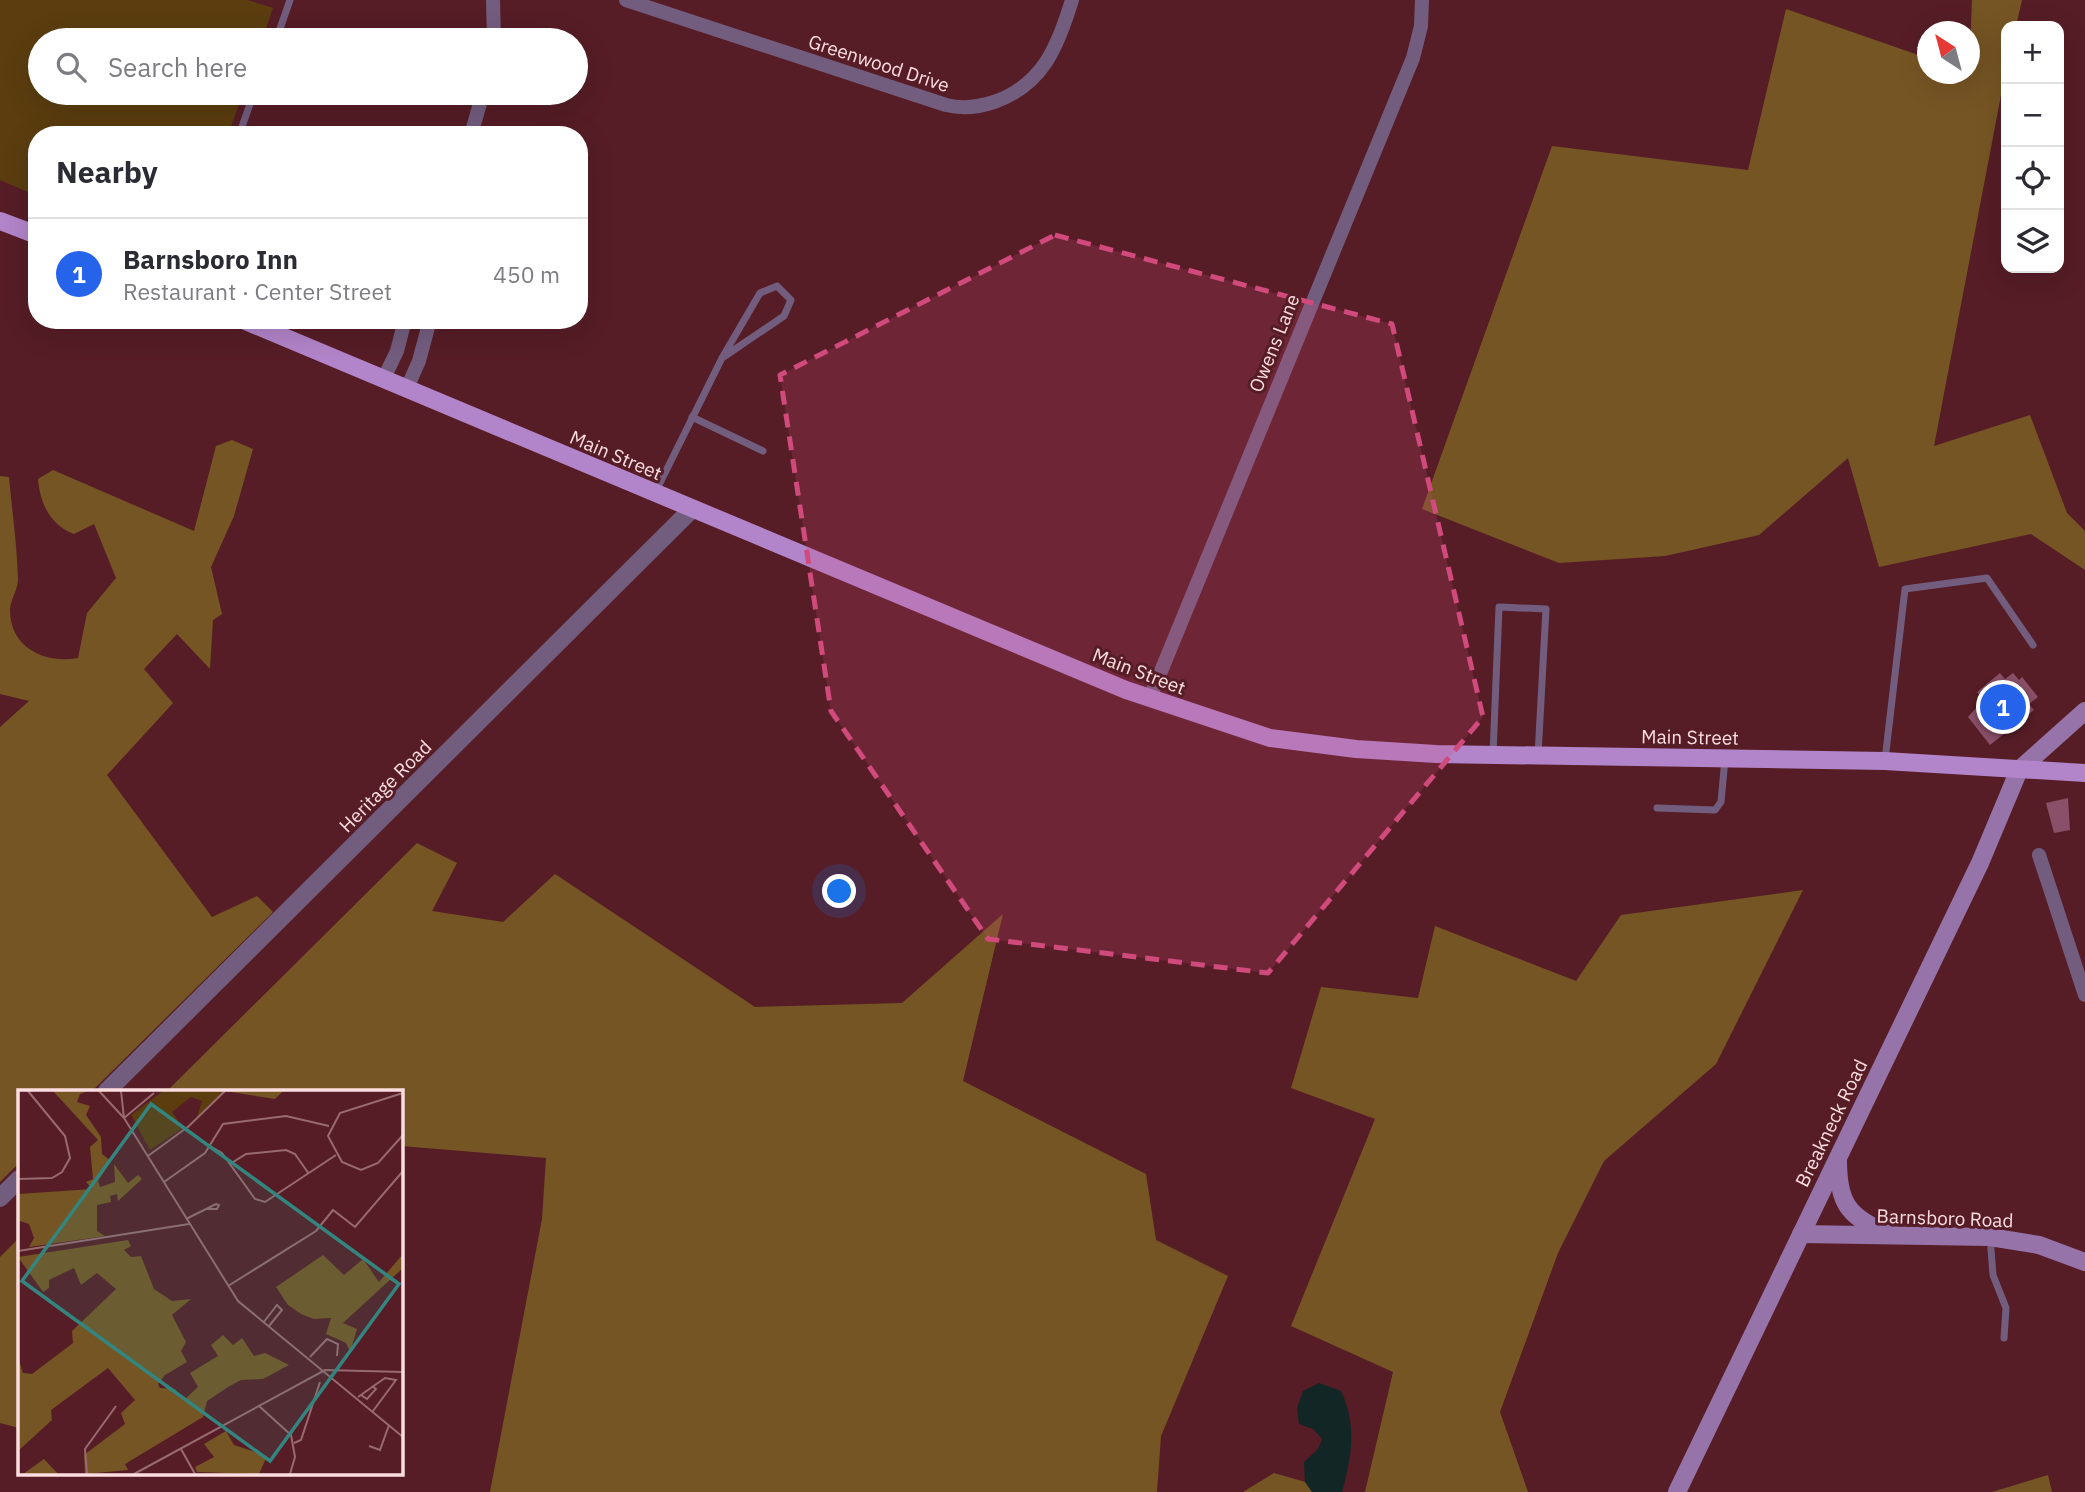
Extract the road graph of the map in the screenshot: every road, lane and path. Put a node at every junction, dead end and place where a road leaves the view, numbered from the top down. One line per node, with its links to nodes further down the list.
1 (290, 0): 8 (lane)
2 (493, 0): 9 (street)
3 (626, 0): 7 (street, Greenwood Drive)
4 (681, 0): 7 (street)
5 (1072, 0): 7 (street, Greenwood Drive)
6 (1422, 0): 27 (street, Owens Lane)
7 (676, 15)
8 (280, 28)
9 (494, 28)
10 (250, 105): 12 (lane)
11 (480, 105): 13 (street)
12 (242, 126)
13 (474, 126)
14 (0, 221): 15 (main road)
15 (28, 232)
16 (265, 329): 20 (main road, Main Street)
17 (403, 329): 20 (street)
18 (428, 329): 21 (street)
19 (722, 358): 19 (lane); 22 (lane)
20 (384, 378): 21 (main road, Main Street)
21 (407, 388): 24 (main road, Main Street)
22 (692, 417): 23 (lane); 24 (lane)
23 (763, 451)
24 (654, 494): 25 (main road, Main Street)
25 (691, 510): 27 (main road, Main Street); 38 (street, Heritage Road)
26 (2033, 645): 32 (lane)
27 (1150, 698): 29 (main road, Main Street)
28 (2085, 711): 33 (main road)
29 (1493, 755): 30 (main road, Main Street); 30 (lane)
30 (1538, 756): 31 (main road, Main Street)
31 (1726, 758): 32 (main road, Main Street); 35 (lane)
32 (1885, 761): 33 (main road, Main Street)
33 (2019, 770): 34 (main road, Main Street); 39 (main road, Breakneck Road)
34 (2085, 774)
35 (1657, 808)
36 (2039, 855): 37 (street)
37 (2085, 996)
38 (108, 1090)
39 (1838, 1157): 42 (main road, Breakneck Road); 43 (main road)
40 (18, 1180): 41 (street)
41 (0, 1198)
42 (1801, 1234): 43 (main road, Barnsboro Road); 47 (main road, Breakneck Road)
43 (1893, 1236): 44 (main road, Barnsboro Road)
44 (1990, 1237): 45 (main road, Barnsboro Road); 46 (lane)
45 (2085, 1262)
46 (2004, 1338)
47 (1677, 1492)

